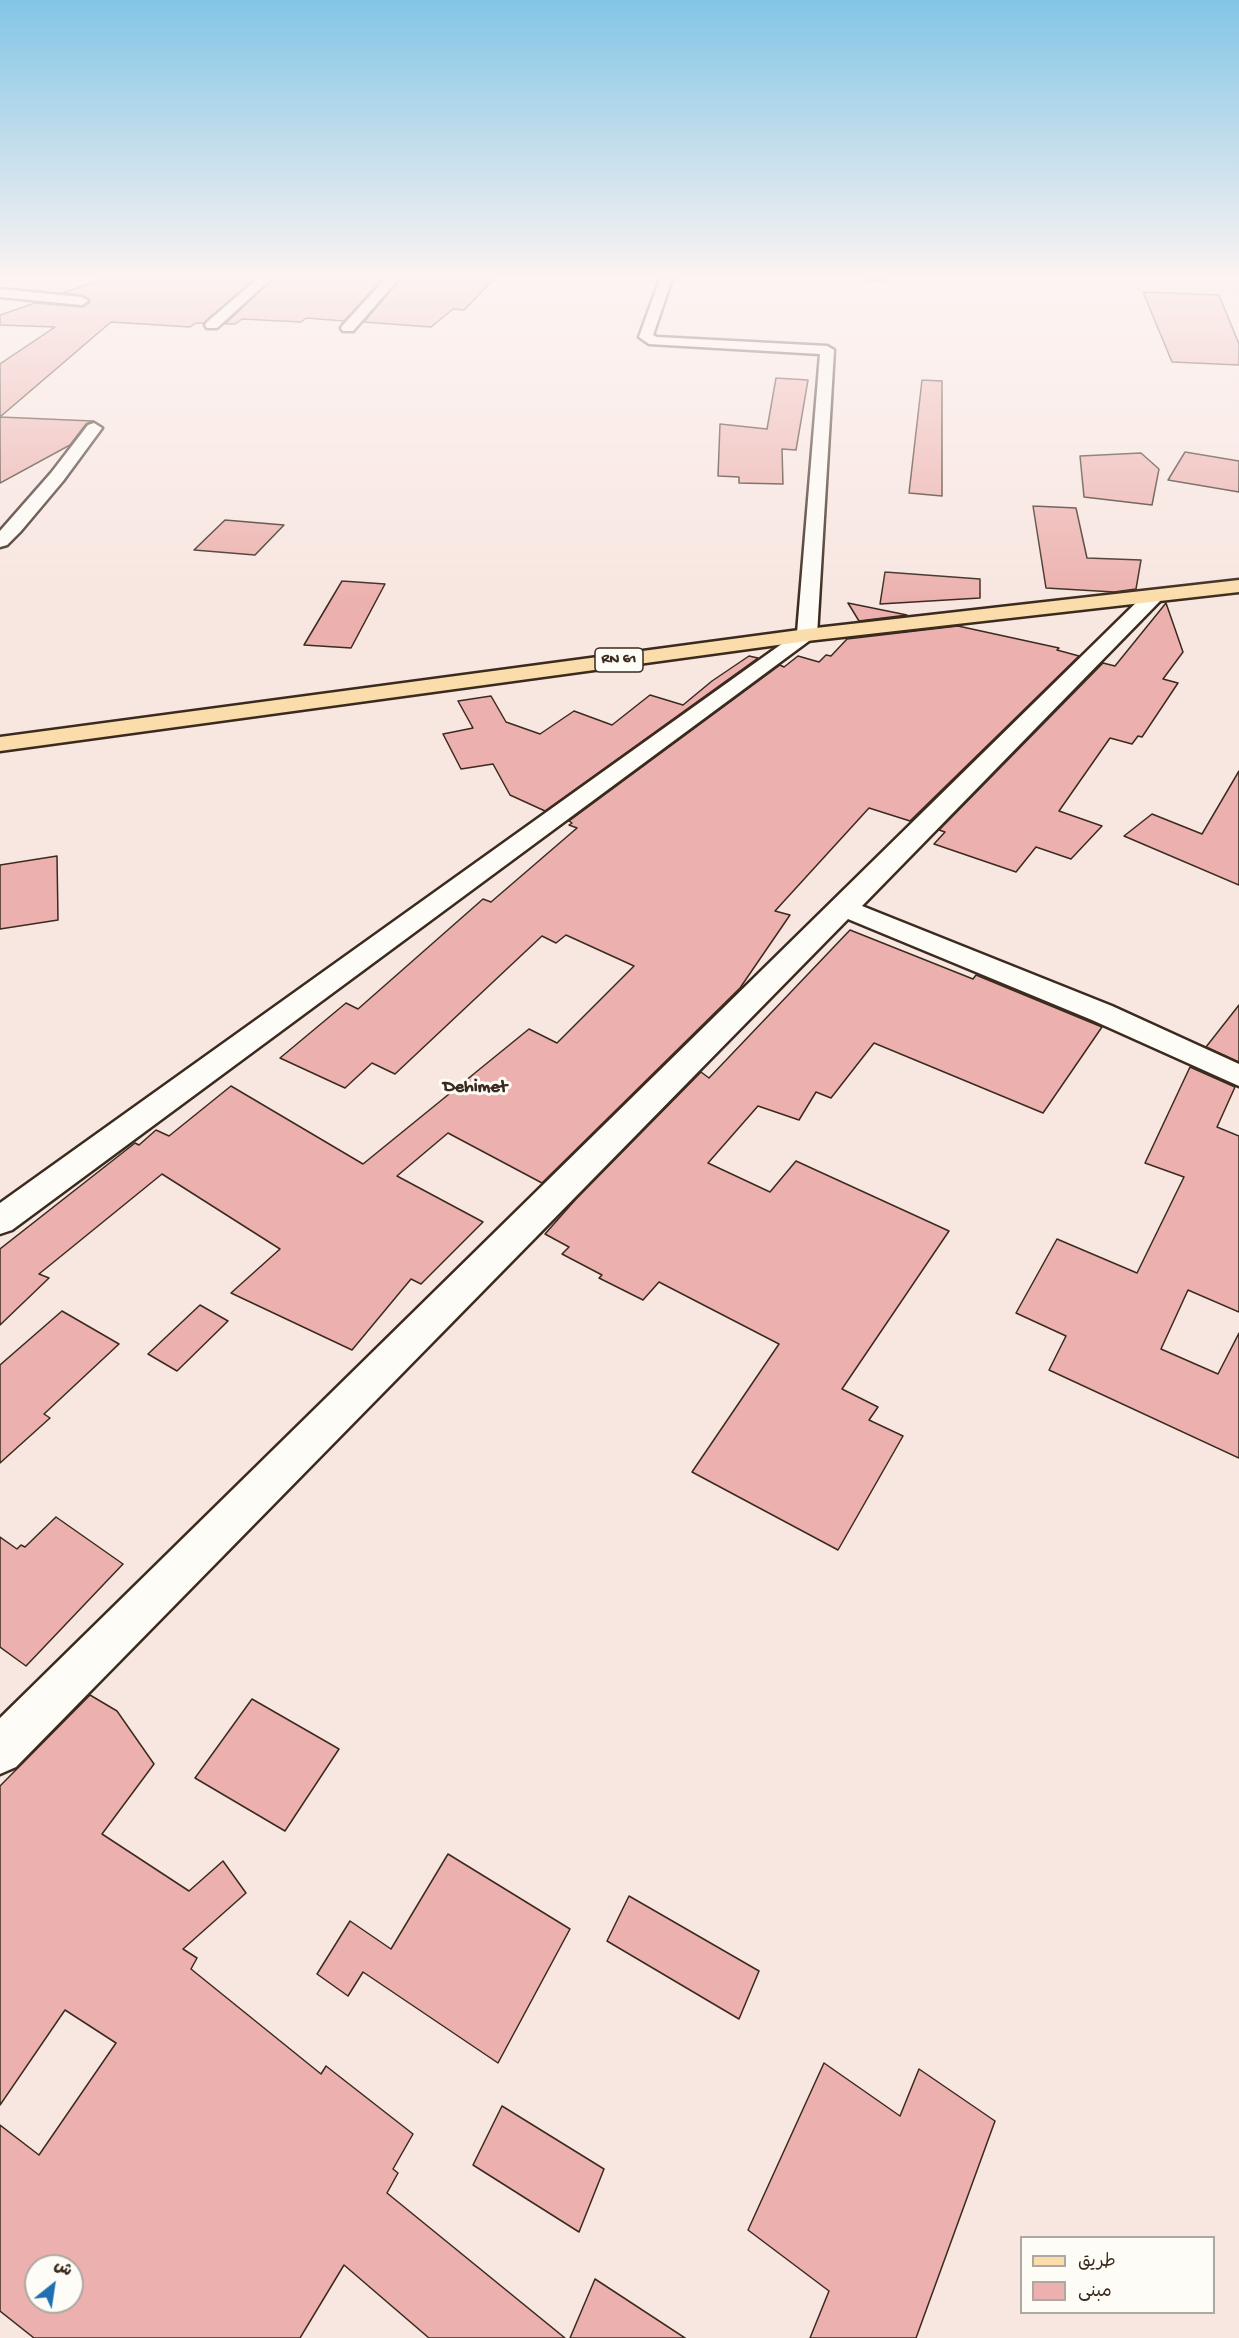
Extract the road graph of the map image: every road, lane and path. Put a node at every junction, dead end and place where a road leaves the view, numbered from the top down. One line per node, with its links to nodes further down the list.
1 (825, 385): 6 (street)
2 (94, 428): 3 (street)
3 (0, 541)
4 (1239, 586): 5 (main road, RN 61)
5 (1153, 597): 6 (main road, RN 61); 8 (street)
6 (807, 635): 7 (main road, RN 61); 10 (street)
7 (0, 744)
8 (844, 908): 9 (street); 11 (street)
9 (1239, 1076)
10 (0, 1221)
11 (0, 1751)

